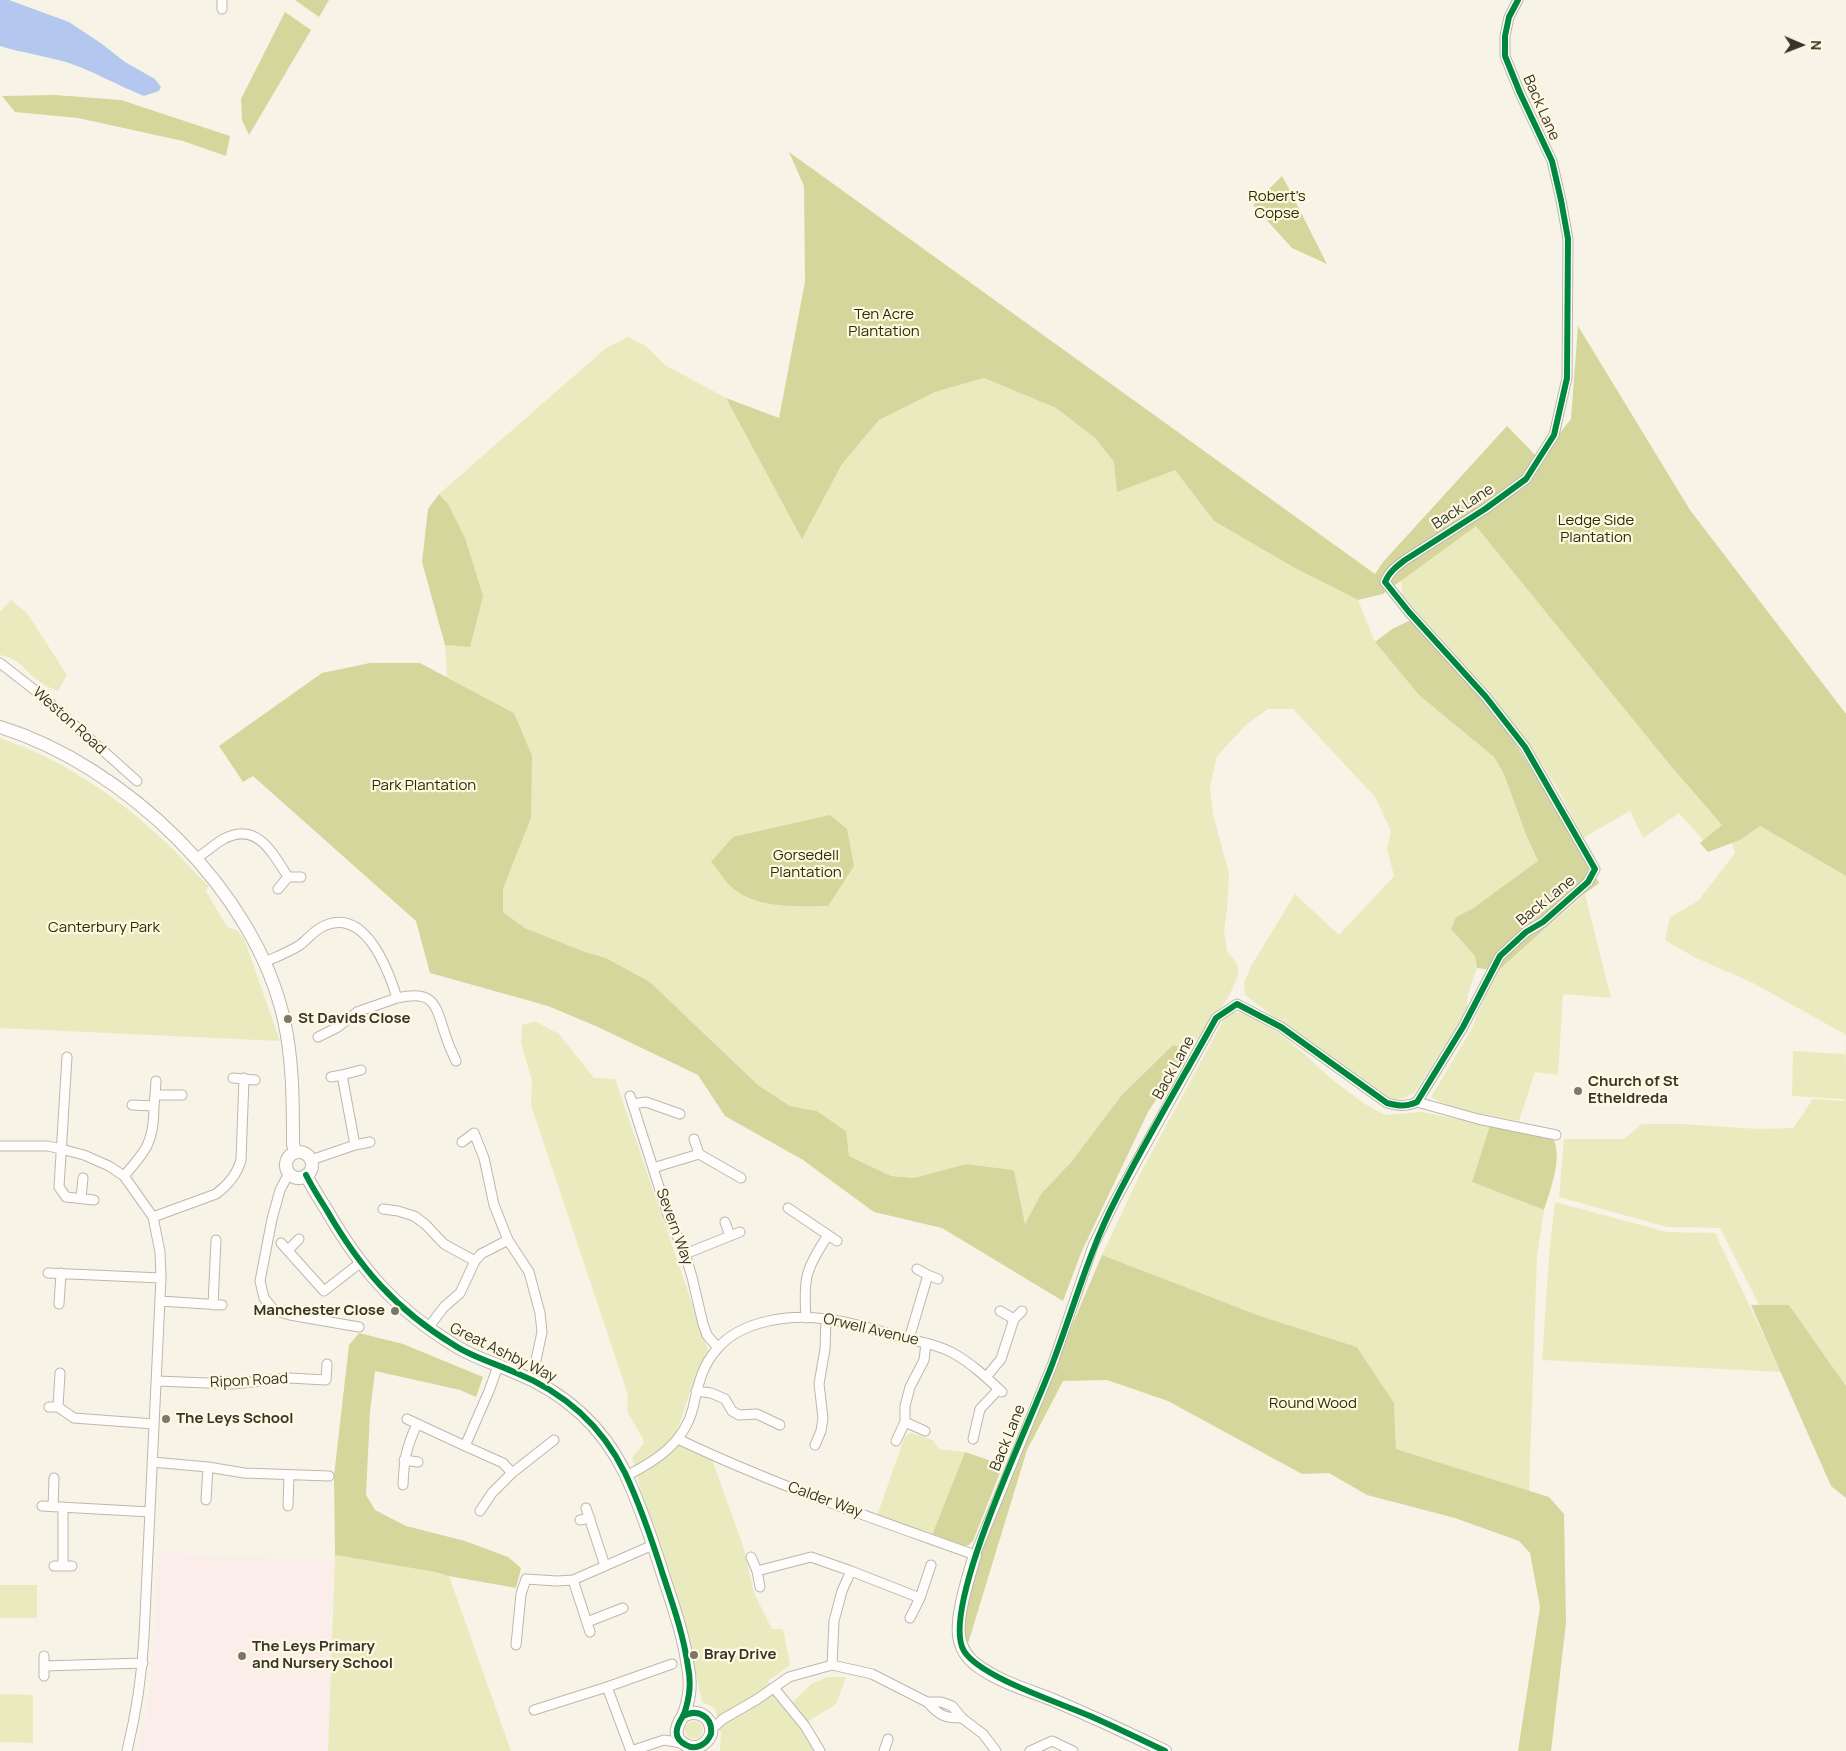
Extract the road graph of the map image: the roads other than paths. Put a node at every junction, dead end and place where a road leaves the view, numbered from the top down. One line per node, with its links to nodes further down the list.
1 (1518, 0): 23 (street, Back Lane)
2 (0, 663): 4 (street, Weston Road)
3 (0, 727): 5 (street)
4 (137, 781)
5 (196, 858): 6 (street); 9 (street)
6 (288, 877): 7 (street); 8 (street)
7 (301, 877)
8 (278, 889)
9 (264, 962): 10 (street); 34 (street)
10 (397, 998): 11 (street); 13 (street)
11 (318, 1037)
12 (67, 1058): 33 (street)
13 (456, 1061)
14 (361, 1070): 15 (street)
15 (342, 1075): 16 (street); 31 (street)
16 (331, 1077)
17 (233, 1078): 18 (street)
18 (244, 1078): 19 (street); 47 (street)
19 (255, 1080)
20 (156, 1081): 21 (street)
21 (155, 1095): 22 (street); 25 (street)
22 (182, 1095)
23 (1417, 1102): 27 (street); 119 (street, Back Lane)
24 (132, 1105): 25 (street)
25 (154, 1106): 39 (street)
26 (680, 1114): 37 (street, Severn Way)
27 (1556, 1135)
28 (694, 1139): 35 (street)
29 (370, 1142): 31 (street)
30 (462, 1142): 54 (street)
31 (355, 1145): 36 (street)
32 (0, 1146): 33 (street)
33 (61, 1148): 39 (street); 43 (street)
34 (295, 1152): 36 (street); 38 (street)
35 (699, 1154): 37 (street); 42 (street)
36 (311, 1160): 40 (street)
37 (653, 1168): 58 (street, Severn Way)
38 (289, 1173): 40 (street); 74 (street)
39 (124, 1176): 47 (street)
40 (306, 1176): 60 (street, Great Ashby Way)
41 (83, 1178): 43 (street)
42 (741, 1178)
43 (82, 1198): 44 (street)
44 (94, 1200)
45 (788, 1208): 50 (street)
46 (383, 1209): 59 (street)
47 (154, 1217): 65 (street)
48 (725, 1222): 51 (street)
49 (740, 1232): 51 (street)
50 (828, 1235): 55 (street); 71 (street)
51 (730, 1236): 58 (street)
52 (299, 1239): 57 (street)
53 (216, 1240): 67 (street)
54 (508, 1240): 59 (street); 79 (street)
55 (838, 1241)
56 (281, 1243): 57 (street)
57 (288, 1250): 60 (street)
58 (685, 1254): 78 (street, Severn Way)
59 (475, 1261): 75 (street)
60 (360, 1263): 75 (street, Great Ashby Way)
61 (917, 1269): 64 (street)
62 (48, 1273): 63 (street)
63 (61, 1273): 65 (street); 68 (street)
64 (928, 1275): 66 (street); 76 (street)
65 (161, 1278): 67 (street)
66 (938, 1278)
67 (160, 1301): 84 (street)
68 (59, 1304)
69 (1000, 1311): 73 (street)
70 (1022, 1311): 73 (street)
71 (806, 1318): 72 (street, Orwell Avenue); 78 (street, Orwell Avenue)
72 (826, 1319): 76 (street, Orwell Avenue); 97 (street)
73 (1014, 1319): 83 (street)
74 (359, 1327)
75 (428, 1328): 81 (street, Great Ashby Way)
76 (909, 1339): 77 (street, Orwell Avenue)
77 (926, 1343): 83 (street, Orwell Avenue); 87 (street)
78 (718, 1348): 85 (street, Orwell Avenue)
79 (536, 1360)
80 (327, 1364): 84 (street, Ripon Road)
81 (498, 1366): 96 (street); 105 (street, Great Ashby Way)
82 (60, 1373): 88 (street)
83 (987, 1376): 92 (street, Orwell Avenue)
84 (156, 1381): 88 (street)
85 (696, 1391): 90 (street); 94 (street, Orwell Avenue)
86 (407, 1419): 89 (street)
87 (904, 1422): 91 (street); 95 (street)
88 (154, 1424): 99 (street)
89 (417, 1424): 96 (street); 98 (street)
90 (780, 1425)
91 (925, 1431)
92 (972, 1439)
93 (554, 1440): 102 (street)
94 (678, 1440): 105 (street, Orwell Avenue); 119 (street, Calder Way)
95 (896, 1441)
96 (465, 1446): 102 (street)
97 (815, 1446)
98 (404, 1460): 100 (street); 107 (street)
99 (152, 1462): 101 (street); 115 (street)
100 (418, 1462)
101 (208, 1467): 103 (street); 108 (street)
102 (512, 1473): 114 (street)
103 (289, 1474): 104 (street); 110 (street)
104 (329, 1476)
105 (626, 1476): 118 (street, Great Ashby Way)
106 (54, 1478): 111 (street)
107 (403, 1485)
108 (206, 1500)
109 (42, 1506): 111 (street)
110 (288, 1506)
111 (53, 1507): 112 (street)
112 (63, 1507): 115 (street); 122 (street)
113 (586, 1508): 116 (street)
114 (480, 1511)
115 (150, 1512): 135 (street)
116 (590, 1518): 117 (street); 123 (street)
117 (580, 1520)
118 (653, 1545): 123 (street); 142 (street, Great Ashby Way)
119 (975, 1555): 159 (street)
120 (752, 1557): 124 (street)
121 (931, 1565): 128 (street)
122 (63, 1566)
123 (605, 1566): 126 (street)
124 (757, 1571): 125 (street); 127 (street)
125 (851, 1571): 128 (street); 138 (street)
126 (573, 1580): 131 (street); 133 (street)
127 (760, 1587)
128 (920, 1598): 130 (street)
129 (623, 1608): 131 (street)
130 (910, 1618)
131 (587, 1622): 132 (street)
132 (590, 1632)
133 (516, 1645)
134 (44, 1656): 137 (street)
135 (142, 1663): 137 (street); 152 (street)
136 (672, 1664): 140 (street)
137 (44, 1666): 139 (street)
138 (832, 1666): 141 (street); 156 (street)
139 (44, 1676)
140 (607, 1687): 143 (street); 153 (street)
141 (774, 1688): 146 (street); 154 (street)
142 (689, 1695): 144 (street, Great Ashby Way); 145 (street, Great Ashby Way)
143 (534, 1710)
144 (701, 1715): 145 (street); 146 (street); 149 (street)
145 (683, 1716): 147 (street)
146 (724, 1719): 149 (street)
147 (676, 1731): 148 (street); 151 (street)
148 (664, 1740): 151 (street); 153 (street)
149 (710, 1740): 151 (street)
150 (888, 1740): 155 (street)
151 (691, 1747)
152 (127, 1751)
153 (631, 1751)
154 (820, 1751)
155 (884, 1751)
156 (996, 1751)
157 (1030, 1751): 158 (street)
158 (1073, 1751)
159 (1165, 1751)

